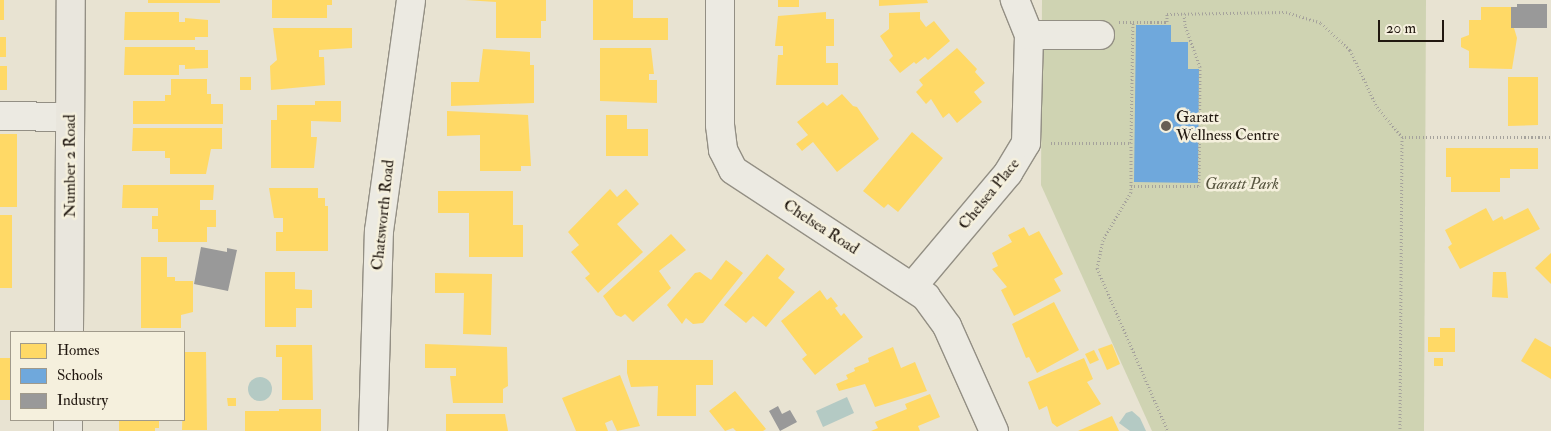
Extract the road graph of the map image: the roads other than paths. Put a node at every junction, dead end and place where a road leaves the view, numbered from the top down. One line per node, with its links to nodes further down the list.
1 (71, 0): 8 (main road, Number 2 Road)
2 (411, 0): 11 (street, Chatsworth Road)
3 (720, 0): 9 (street, Chelsea Road)
4 (1015, 0): 5 (street, Chelsea Place)
5 (1029, 35): 6 (street); 9 (street, Chelsea Place)
6 (1100, 35)
7 (0, 116): 8 (street)
8 (70, 117): 10 (main road, Number 2 Road)
9 (913, 286): 12 (street, Chelsea Road)
10 (69, 331)
11 (373, 431)
12 (994, 431)

